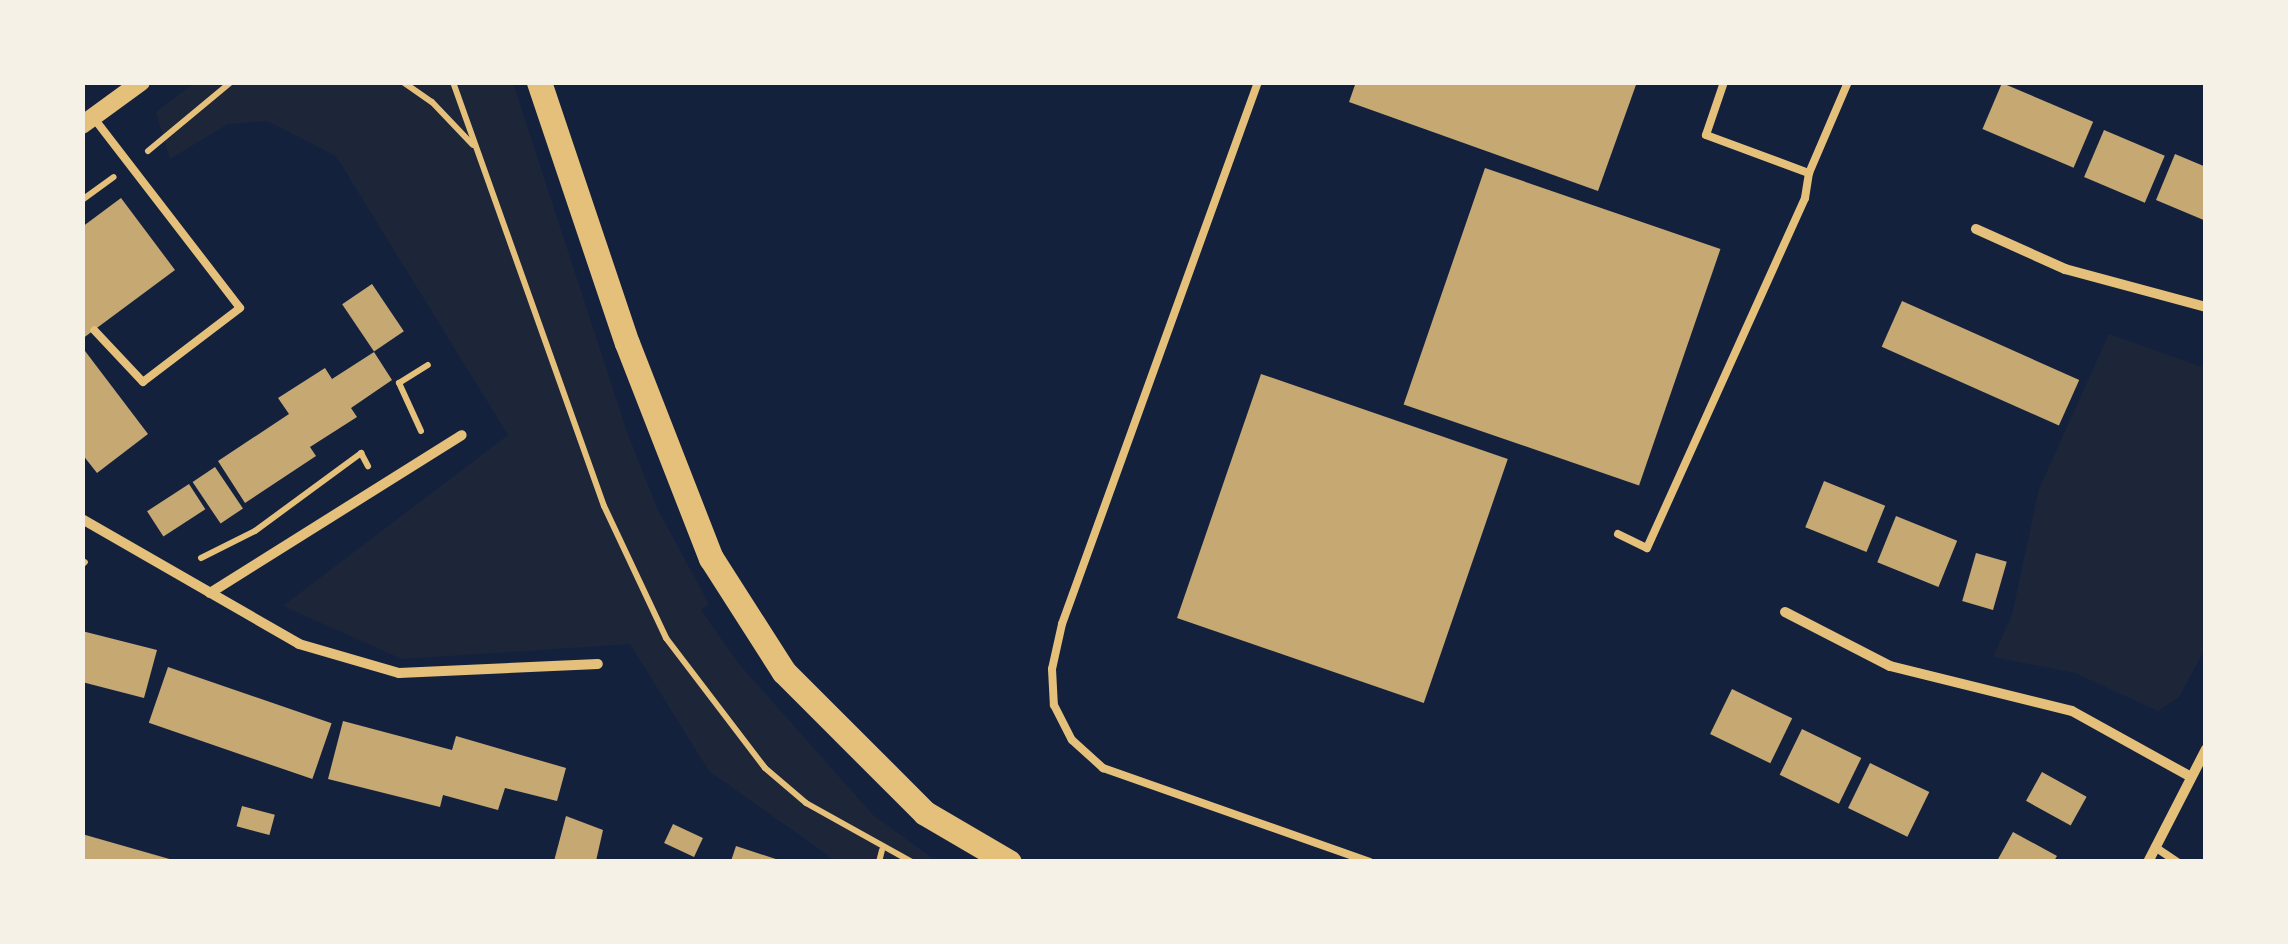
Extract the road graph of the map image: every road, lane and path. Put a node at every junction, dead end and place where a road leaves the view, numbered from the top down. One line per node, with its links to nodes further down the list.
1 (141, 82): 9 (street)
2 (231, 82): 11 (path)
3 (403, 82): 10 (path)
4 (453, 82): 10 (path)
5 (539, 82): 33 (main road)
6 (1258, 82): 34 (lane)
7 (1724, 82): 12 (lane)
8 (1848, 82): 12 (lane)
9 (88, 121): 11 (lane)
10 (478, 150): 30 (path)
11 (130, 166): 13 (path); 16 (lane)
12 (1809, 173): 22 (lane)
13 (82, 200)
14 (1976, 228): 15 (street)
15 (2206, 307)
16 (94, 330)
17 (428, 365): 19 (path)
18 (462, 435): 24 (street)
19 (408, 440)
20 (380, 458): 23 (path)
21 (82, 519): 24 (street)
22 (1618, 534)
23 (201, 558)
24 (210, 593): 26 (street)
25 (1785, 612): 28 (street)
26 (598, 664)
27 (2206, 749): 28 (street)
28 (2191, 776): 29 (street)
29 (2155, 847): 35 (street); 36 (lane)
30 (882, 850): 31 (path); 32 (path)
31 (880, 862)
32 (912, 862)
33 (1009, 862)
34 (1370, 862)
35 (2148, 862)
36 (2177, 862)

